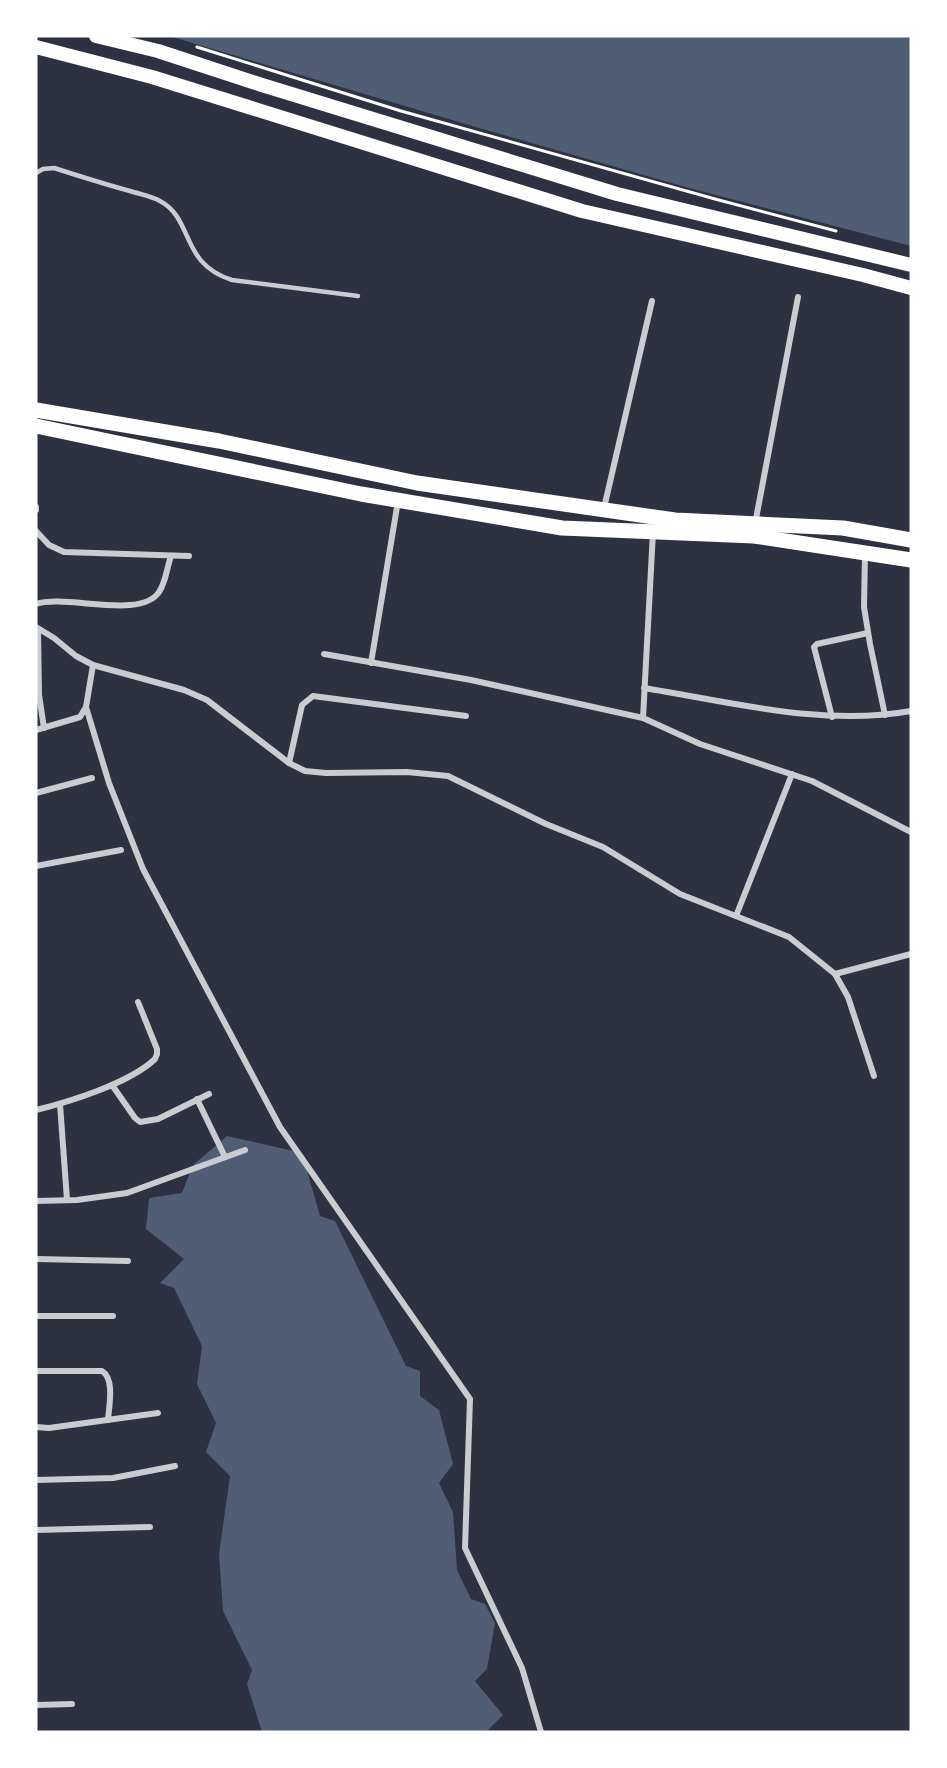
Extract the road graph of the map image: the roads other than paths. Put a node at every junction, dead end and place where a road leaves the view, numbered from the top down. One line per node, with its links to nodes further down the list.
1 (96, 36): 4 (main road)
2 (36, 47): 5 (main road)
3 (36, 173): 6 (lane)
4 (911, 265)
5 (911, 288)
6 (357, 296)
7 (798, 297): 13 (street)
8 (652, 301): 12 (street)
9 (36, 410): 12 (highway)
10 (36, 426): 11 (highway)
11 (398, 500): 15 (highway); 25 (street)
12 (604, 509): 13 (highway)
13 (755, 524): 16 (highway)
14 (36, 531): 18 (street)
15 (653, 532): 17 (highway); 27 (street)
16 (911, 540)
17 (866, 553): 20 (highway); 23 (street)
18 (171, 556): 19 (street); 21 (street)
19 (189, 556)
20 (911, 560)
21 (36, 604)
22 (37, 628): 26 (street); 34 (street)
23 (868, 633): 30 (street); 32 (street)
24 (324, 654): 25 (street)
25 (371, 663): 33 (street)
26 (93, 664): 28 (street); 36 (street)
27 (644, 688): 32 (street); 33 (street)
28 (86, 707): 34 (street); 71 (street)
29 (911, 711): 30 (street)
30 (885, 715): 32 (street)
31 (466, 716): 36 (street)
32 (832, 717)
33 (643, 718): 37 (street)
34 (44, 728): 35 (street)
35 (36, 730)
36 (289, 763): 43 (street)
37 (792, 774): 40 (street); 43 (street)
38 (92, 778): 39 (street)
39 (36, 793)
40 (911, 832)
41 (121, 850): 42 (street)
42 (36, 866)
43 (736, 916): 45 (street)
44 (911, 954): 45 (street)
45 (835, 974): 47 (street)
46 (138, 1002): 48 (street)
47 (873, 1076)
48 (112, 1085): 50 (street); 51 (street)
49 (209, 1094): 50 (street)
50 (197, 1099): 54 (street)
51 (60, 1104): 52 (street); 55 (street)
52 (36, 1110)
53 (245, 1150): 54 (street)
54 (225, 1157): 55 (street)
55 (67, 1200): 56 (street)
56 (36, 1201)
57 (36, 1259): 58 (street)
58 (128, 1261)
59 (36, 1316): 60 (street)
60 (112, 1316)
61 (36, 1371): 63 (street)
62 (158, 1413): 63 (street)
63 (108, 1420): 64 (street)
64 (36, 1427)
65 (175, 1466): 66 (street)
66 (36, 1480)
67 (150, 1527): 68 (street)
68 (36, 1530)
69 (72, 1704): 70 (street)
70 (36, 1705)
71 (541, 1732)

